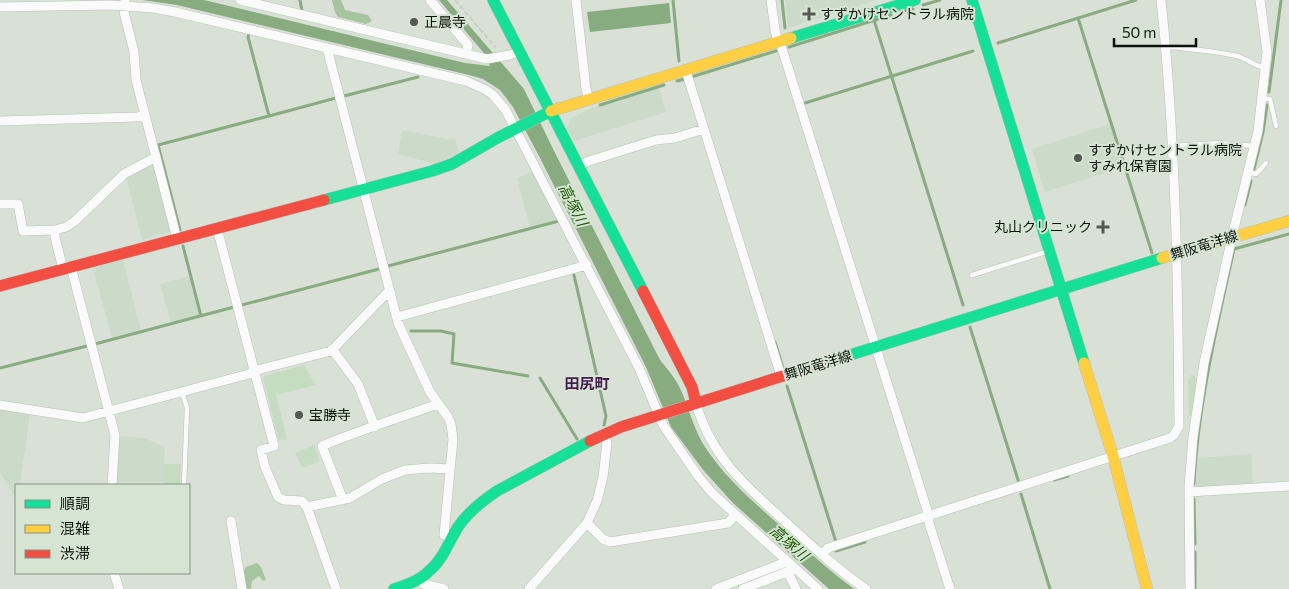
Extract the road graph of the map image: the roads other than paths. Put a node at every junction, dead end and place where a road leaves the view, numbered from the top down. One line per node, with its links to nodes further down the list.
1 (240, 0): 16 (street)
2 (430, 0): 16 (street)
3 (493, 0): 15 (street)
4 (576, 0): 20 (street)
5 (772, 0): 12 (street)
6 (915, 0): 12 (street)
7 (972, 0): 40 (street)
8 (1161, 0): 14 (street)
9 (1260, 0): 17 (street)
10 (125, 2): 11 (street); 13 (street); 22 (street)
11 (0, 7)
12 (779, 42): 18 (street); 49 (street)
13 (327, 48): 25 (street); 33 (street)
14 (1166, 48): 17 (lane); 27 (street)
15 (519, 50): 16 (street); 21 (street)
16 (466, 54)
17 (1266, 68): 19 (street)
18 (686, 71): 20 (street); 26 (street)
19 (1262, 98): 24 (lane); 28 (street)
20 (589, 100): 21 (street)
21 (545, 113): 25 (street); 31 (street)
22 (144, 115): 23 (street); 29 (street)
23 (0, 121)
24 (1276, 126)
25 (517, 128): 33 (street); 42 (street)
26 (704, 129): 31 (street); 52 (street)
27 (1172, 146): 28 (lane); 41 (street)
28 (1254, 146): 32 (street)
29 (156, 157): 37 (street); 39 (street)
30 (1266, 163): 32 (lane)
31 (578, 166): 55 (street)
32 (1248, 172): 38 (street)
33 (364, 190): 36 (street); 47 (street)
34 (0, 204): 37 (street)
35 (1289, 221): 38 (street, 舞阪竜洋線)
36 (217, 228): 39 (street); 51 (street)
37 (55, 230): 43 (street)
38 (1232, 236): 41 (street, 舞阪竜洋線); 66 (street)
39 (177, 239): 43 (street)
40 (1049, 251): 44 (lane); 46 (street)
41 (1178, 253): 46 (street, 舞阪竜洋線); 61 (street)
42 (586, 265): 48 (street); 58 (street)
43 (67, 268): 45 (street); 57 (street)
44 (972, 275)
45 (0, 286)
46 (1061, 289): 49 (street, 舞阪竜洋線); 61 (street)
47 (390, 293): 48 (street); 50 (street)
48 (397, 317): 54 (street)
49 (876, 347): 52 (street, 舞阪竜洋線); 71 (street)
50 (332, 349): 51 (street); 59 (street)
51 (255, 372): 53 (street); 69 (street)
52 (781, 376): 55 (street, 舞阪竜洋線)
53 (182, 392): 57 (street); 64 (lane)
54 (438, 404): 59 (street); 62 (street)
55 (693, 404): 58 (street, 舞阪竜洋線); 75 (street)
56 (0, 405): 57 (street)
57 (109, 411): 63 (street)
58 (661, 414): 60 (street, 舞阪竜洋線); 70 (street)
59 (375, 427): 68 (street)
60 (603, 435): 73 (street); 74 (street, 舞阪竜洋線)
61 (1113, 456): 71 (street); 92 (street)
62 (450, 469): 68 (street); 74 (street)
63 (112, 484)
64 (184, 484)
65 (1289, 486): 66 (street); 67 (street)
66 (1189, 492): 93 (street)
67 (1289, 496)
68 (343, 500): 69 (street)
69 (307, 507): 82 (street)
70 (735, 515): 73 (street); 76 (street)
71 (928, 517): 75 (street); 91 (street)
72 (231, 521): 81 (street)
73 (587, 523): 85 (street)
74 (452, 538): 79 (street, 舞阪竜洋線)
75 (822, 555): 90 (street)
76 (786, 562): 77 (street); 86 (street)
77 (791, 570): 87 (street); 88 (street); 89 (street)
78 (114, 574): 80 (street)
79 (420, 578): 83 (street, 舞阪竜洋線); 84 (street)
80 (119, 589)
81 (242, 589)
82 (336, 589)
83 (394, 589)
84 (444, 589)
85 (529, 589)
86 (716, 589)
87 (743, 589)
88 (796, 589)
89 (818, 589)
90 (866, 589)
91 (950, 589)
92 (1147, 589)
93 (1190, 589)

